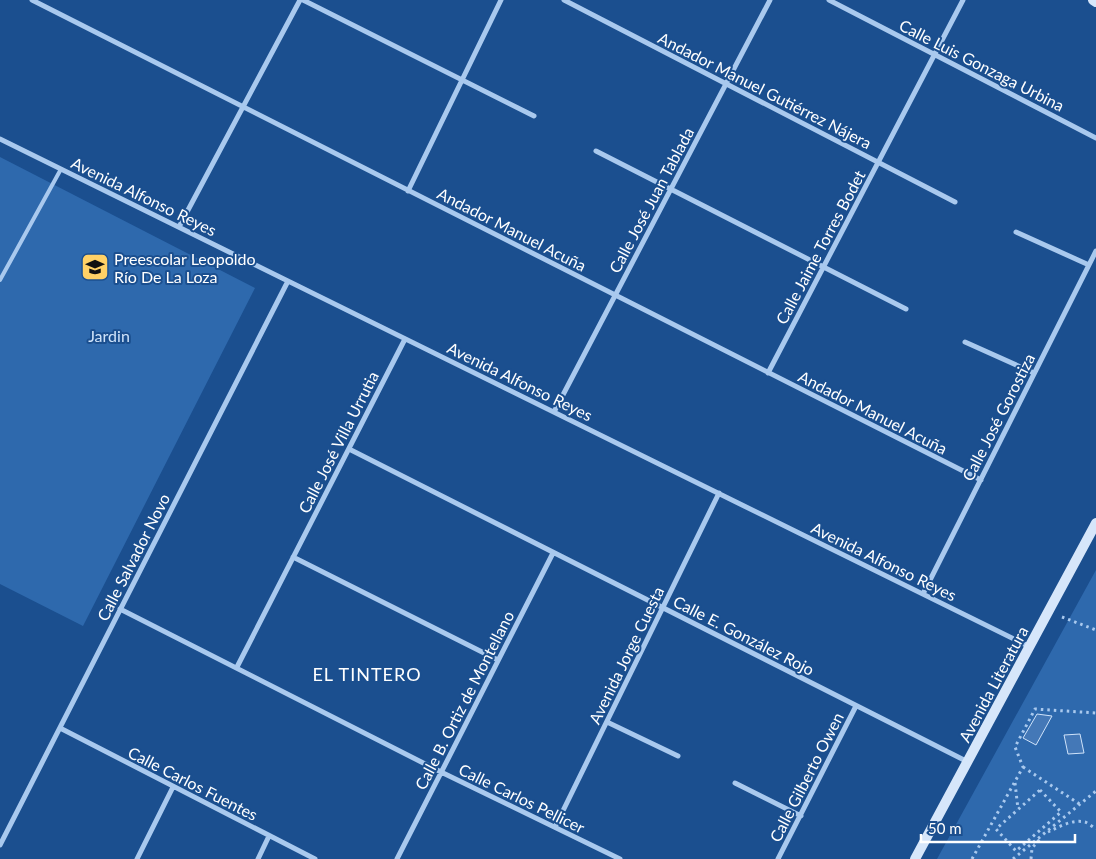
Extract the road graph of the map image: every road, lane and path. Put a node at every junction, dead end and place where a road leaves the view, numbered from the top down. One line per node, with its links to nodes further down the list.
1 (32, 0): 11 (street, Andador Manuel Acuña)
2 (301, 0): 9 (street); 11 (street)
3 (501, 0): 9 (street)
4 (564, 0): 10 (street, Andador Manuel Gutiérrez Nájera)
5 (770, 0): 10 (street, Calle José Juan Tablada)
6 (829, 0): 8 (street, Calle Luis Gonzaga Urbina)
7 (963, 0): 8 (street, Calle Jaime Torres Bodet)
8 (934, 54): 13 (street, Calle Luis Gonzaga Urbina); 16 (street, Calle Jaime Torres Bodet)
9 (462, 80): 12 (street); 19 (street)
10 (726, 84): 16 (street, Andador Manuel Gutiérrez Nájera); 18 (street, Calle José Juan Tablada)
11 (243, 107): 19 (street, Andador Manuel Acuña); 21 (street)
12 (534, 116)
13 (1096, 138)
14 (0, 139): 17 (street, Avenida Alfonso Reyes)
15 (596, 151): 18 (street)
16 (878, 162): 20 (street, Andador Manuel Gutiérrez Nájera); 25 (street, Calle Jaime Torres Bodet)
17 (61, 169): 21 (street, Avenida Alfonso Reyes); 26 (lane)
18 (671, 189): 25 (street); 28 (street, Calle José Juan Tablada)
19 (408, 191): 28 (street, Andador Manuel Acuña)
20 (955, 202)
21 (179, 227): 27 (street, Avenida Alfonso Reyes)
22 (1016, 232): 24 (street)
23 (1096, 251): 24 (street, Calle José Gorostiza)
24 (1088, 265): 33 (street, Calle José Gorostiza)
25 (823, 267): 29 (street); 32 (street, Calle Jaime Torres Bodet)
26 (0, 280)
27 (288, 281): 30 (street, Avenida Alfonso Reyes); 43 (street, Calle Salvador Novo)
28 (615, 296): 32 (street, Andador Manuel Acuña); 34 (street, Calle José Juan Tablada)
29 (906, 309)
30 (405, 339): 34 (street, Avenida Alfonso Reyes); 35 (street, Calle José Villa Urrutia)
31 (966, 342): 33 (street)
32 (768, 373): 36 (street, Andador Manuel Acuña)
33 (1034, 373): 36 (street, Calle José Gorostiza)
34 (554, 412): 37 (street, Avenida Alfonso Reyes)
35 (349, 449): 39 (street, Calle E. González Rojo); 40 (street, Calle José Villa Urrutia)
36 (980, 480): 41 (street, Calle José Gorostiza)
37 (720, 494): 41 (street, Avenida Alfonso Reyes); 42 (street, Avenida Jorge Cuesta)
38 (1096, 523): 44 (street, Avenida Literatura)
39 (554, 553): 42 (street, Calle E. González Rojo); 47 (street, Calle B. Ortiz de Montellano)
40 (293, 557): 47 (street); 48 (street, Calle José Villa Urrutia)
41 (923, 594): 46 (street, Avenida Alfonso Reyes)
42 (663, 608): 49 (street, Calle E. González Rojo); 51 (street, Avenida Jorge Cuesta)
43 (120, 609): 48 (street, Calle Carlos Pellicer); 52 (street, Calle Salvador Novo)
44 (1047, 612): 45 (path); 46 (street, Avenida Literatura)
45 (1096, 630)
46 (1030, 647): 54 (street, Avenida Literatura)
47 (498, 660): 56 (street, Calle B. Ortiz de Montellano)
48 (237, 667): 56 (street, Calle Carlos Pellicer)
49 (856, 706): 54 (street, Calle E. González Rojo); 63 (street, Calle Gilberto Owen)
50 (1096, 713): 55 (path)
51 (607, 722): 53 (street); 64 (street, Avenida Jorge Cuesta)
52 (60, 728): 59 (street, Calle Carlos Fuentes); 68 (street, Calle Salvador Novo)
53 (678, 756)
54 (968, 763): 75 (street, Avenida Literatura)
55 (1023, 767): 57 (path); 61 (path)
56 (441, 772): 64 (street, Calle Carlos Pellicer); 72 (street, Calle B. Ortiz de Montellano)
57 (1015, 781): 62 (path); 76 (path)
58 (735, 783): 63 (street)
59 (173, 787): 67 (street, Calle Carlos Fuentes); 69 (street)
60 (1096, 791): 61 (path)
61 (1081, 805): 66 (path)
62 (1018, 809): 62 (path)
63 (800, 816): 74 (street, Calle Gilberto Owen)
64 (555, 828): 73 (street, Calle Carlos Pellicer)
65 (1096, 829): 66 (path)
66 (1044, 834): 77 (path); 78 (path)
67 (269, 836): 70 (street); 71 (street, Calle Carlos Fuentes)
68 (0, 845)
69 (137, 859)
70 (258, 859)
71 (315, 859)
72 (397, 859)
73 (620, 859)
74 (778, 859)
75 (915, 859)
76 (972, 859)
77 (1013, 859)
78 (1031, 859)

